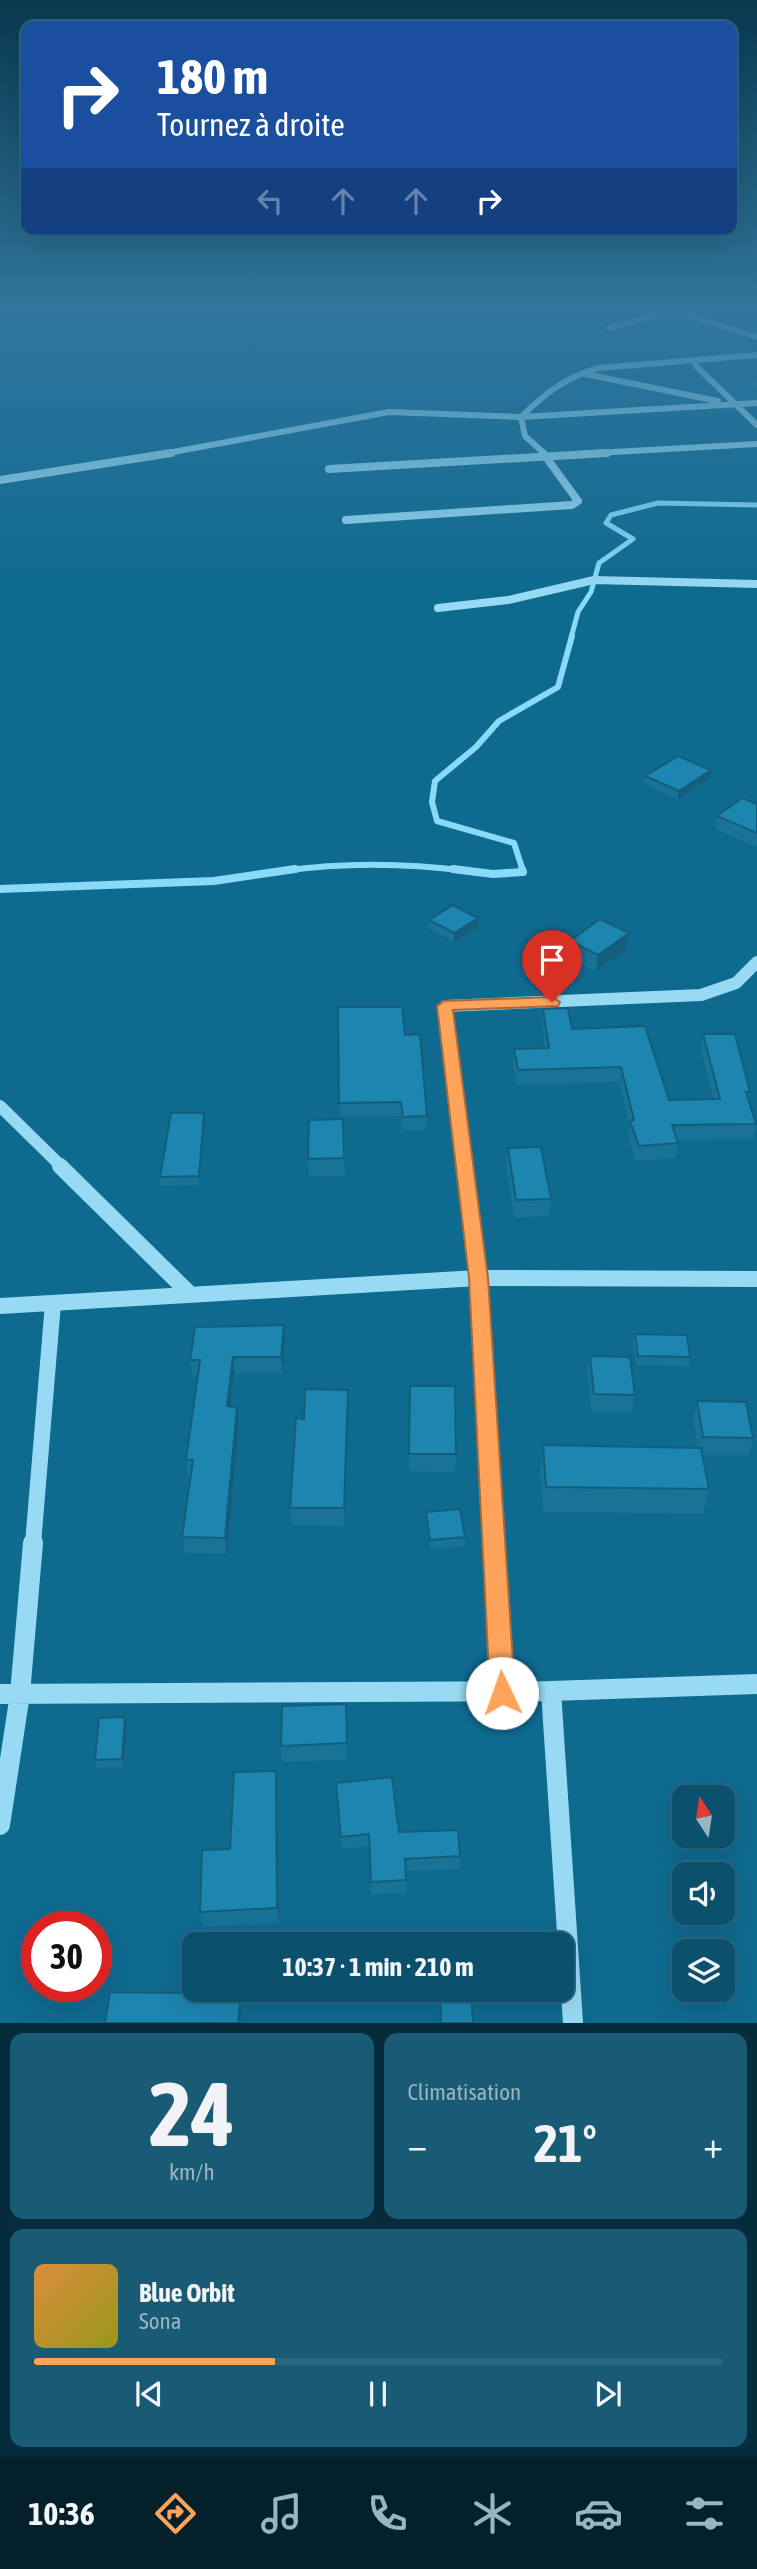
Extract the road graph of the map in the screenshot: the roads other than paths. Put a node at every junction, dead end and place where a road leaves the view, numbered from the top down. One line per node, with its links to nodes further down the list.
1 (535, 404): 4 (street)
2 (725, 404): 4 (street)
3 (732, 404): 5 (street)
4 (520, 417): 7 (street); 9 (street)
5 (757, 425)
6 (757, 444): 7 (street)
7 (547, 456): 8 (street); 10 (street)
8 (329, 469)
9 (0, 480)
10 (346, 520)
11 (757, 584): 12 (street)
12 (438, 608)
13 (757, 962): 15 (street)
14 (0, 1106): 17 (street)
15 (478, 1278): 16 (street); 17 (street); 22 (street)
16 (757, 1279)
17 (190, 1294): 18 (street)
18 (53, 1303): 19 (street); 23 (street)
19 (0, 1306)
20 (757, 1684): 21 (street)
21 (551, 1691): 22 (street); 25 (street)
22 (502, 1693): 23 (street)
23 (10, 1694): 24 (street)
24 (0, 1825)
25 (573, 2023)

